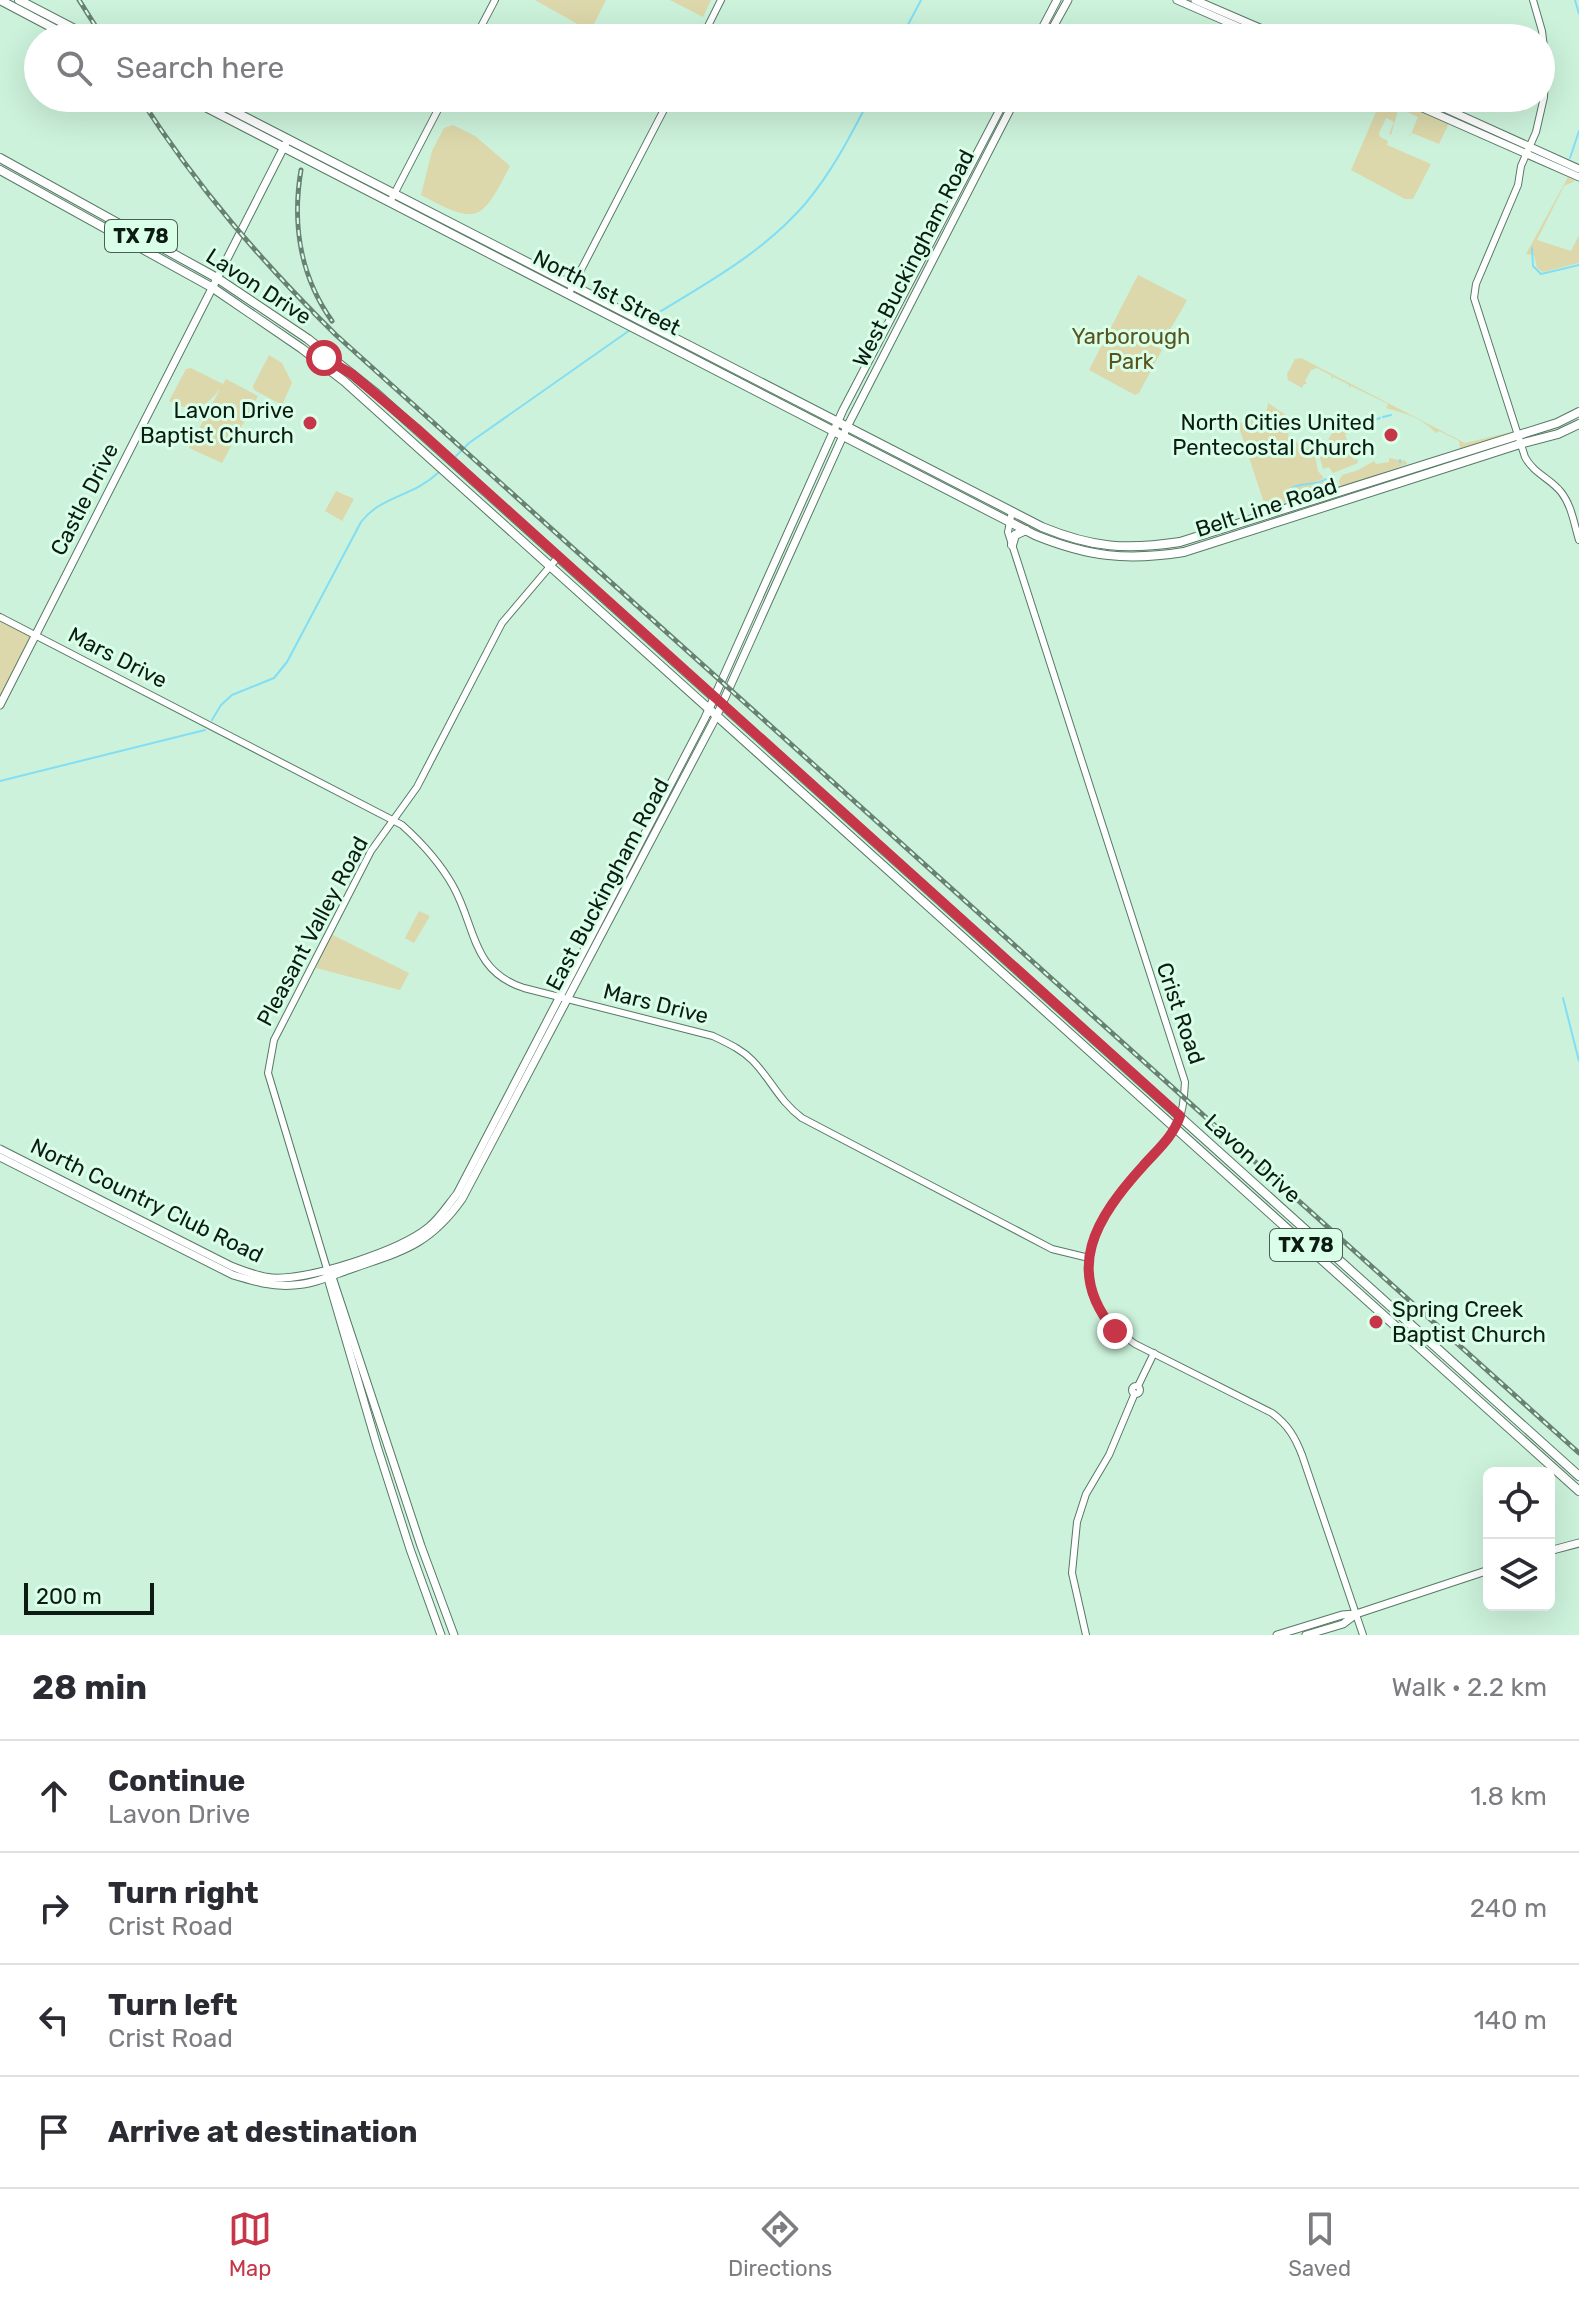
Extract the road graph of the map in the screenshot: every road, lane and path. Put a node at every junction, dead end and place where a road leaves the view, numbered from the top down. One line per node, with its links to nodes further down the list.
1 (0, 0): 10 (main road)
2 (19, 0): 11 (main road)
3 (495, 0): 12 (street)
4 (721, 0): 13 (street)
5 (1057, 0): 14 (main road)
6 (1068, 0): 15 (main road)
7 (1177, 0): 16 (main road)
8 (1195, 0): 17 (main road)
9 (1533, 0): 18 (street)
10 (45, 24)
11 (65, 24)
12 (482, 24)
13 (709, 24)
14 (1044, 24)
15 (1055, 24)
16 (1232, 24)
17 (1251, 24)
18 (1540, 24)
19 (218, 112): 28 (main road, North 1st Street)
20 (232, 112): 28 (main road, North 1st Street)
21 (437, 112): 34 (street)
22 (663, 112): 37 (street)
23 (999, 112): 39 (main road, West Buckingham Road)
24 (1009, 112): 41 (main road, West Buckingham Road)
25 (1434, 112): 29 (main road)
26 (1451, 112): 29 (main road)
27 (1541, 112): 29 (street)
28 (286, 144): 34 (main road, North 1st Street); 35 (main road, Castle Drive)
29 (1528, 150): 31 (main road); 33 (main road); 48 (street)
30 (0, 158): 35 (main road, Lavon Drive / TX 78)
31 (1579, 169)
32 (0, 170): 36 (main road, Lavon Drive / TX 78)
33 (1579, 177)
34 (392, 198): 37 (main road, North 1st Street)
35 (217, 278): 36 (main road, Castle Drive); 42 (main road, Lavon Drive / TX 78)
36 (213, 288): 40 (main road, Lavon Drive / TX 78); 60 (main road, Castle Drive)
37 (570, 289): 38 (main road, North 1st Street); 38 (main road, North 1st Street)
38 (632, 322): 47 (main road, North 1st Street)
39 (878, 342): 41 (main road); 47 (main road, West Buckingham Road)
40 (316, 360): 42 (main road); 44 (main road, Lavon Drive / TX 78)
41 (875, 370): 47 (main road, West Buckingham Road)
42 (352, 374): 43 (main road, Lavon Drive / TX 78)
43 (386, 402): 44 (main road); 57 (main road, Lavon Drive / TX 78)
44 (380, 412): 58 (main road, Lavon Drive / TX 78)
45 (1579, 412): 48 (main road, Belt Line Road)
46 (1579, 424): 48 (main road, Belt Line Road)
47 (840, 429): 50 (main road, East Buckingham Road); 51 (main road, North 1st Street)
48 (1518, 440): 49 (main road, Belt Line Road); 53 (street)
49 (1414, 473): 51 (main road, Belt Line Road); 52 (main road, Belt Line Road)
50 (811, 494): 55 (main road, East Buckingham Road); 56 (main road, East Buckingham Road)
51 (1010, 516): 52 (main road, Belt Line Road); 54 (street, Crist Road)
52 (1026, 530): 54 (main road)
53 (1579, 540)
54 (1012, 545): 68 (street, Crist Road)
55 (782, 548): 56 (main road); 61 (main road, East Buckingham Road)
56 (790, 552): 61 (main road, East Buckingham Road)
57 (558, 557): 58 (street, Pleasant Valley Road); 61 (main road, Lavon Drive / TX 78)
58 (551, 565): 63 (main road, Lavon Drive / TX 78); 64 (street, Pleasant Valley Road)
59 (0, 617): 60 (street, Mars Drive)
60 (35, 635): 62 (main road, Castle Drive); 64 (street, Mars Drive)
61 (718, 701): 63 (main road, East Buckingham Road); 65 (main road, Lavon Drive / TX 78)
62 (0, 705)
63 (713, 712): 66 (main road, Lavon Drive / TX 78); 67 (main road, East Buckingham Road)
64 (395, 820): 67 (street, Mars Drive); 73 (street, Pleasant Valley Road)
65 (967, 925): 66 (main road); 68 (main road, Lavon Drive / TX 78)
66 (959, 933): 69 (main road, Lavon Drive / TX 78)
67 (564, 998): 72 (street, Mars Drive); 73 (main road, East Buckingham Road)
68 (1180, 1116): 69 (street, Crist Road); 74 (main road, Lavon Drive / TX 78)
69 (1176, 1128): 72 (street, Crist Road); 75 (main road, Lavon Drive / TX 78)
70 (0, 1149): 73 (main road, North Country Club Road)
71 (0, 1157): 73 (main road, North Country Club Road)
72 (1089, 1258): 76 (street, Crist Road)
73 (329, 1274): 87 (main road, Pleasant Valley Road); 88 (main road, Pleasant Valley Road)
74 (1359, 1278): 75 (main road); 77 (main road, Lavon Drive / TX 78)
75 (1352, 1286): 78 (main road, Lavon Drive / TX 78)
76 (1154, 1353): 86 (street, Crist Road); 89 (street)
77 (1444, 1354): 78 (main road); 79 (main road, Lavon Drive / TX 78)
78 (1437, 1362): 80 (main road, Lavon Drive / TX 78)
79 (1518, 1420): 80 (main road); 81 (main road, Lavon Drive / TX 78)
80 (1510, 1429): 82 (main road, Lavon Drive / TX 78)
81 (1579, 1476)
82 (1579, 1491)
83 (1579, 1543): 84 (main road)
84 (1555, 1549)
85 (1483, 1572): 86 (main road)
86 (1356, 1614): 90 (main road); 91 (main road); 92 (street, Crist Road)
87 (441, 1635)
88 (454, 1635)
89 (1086, 1635)
90 (1277, 1635)
91 (1306, 1635)
92 (1363, 1635)

